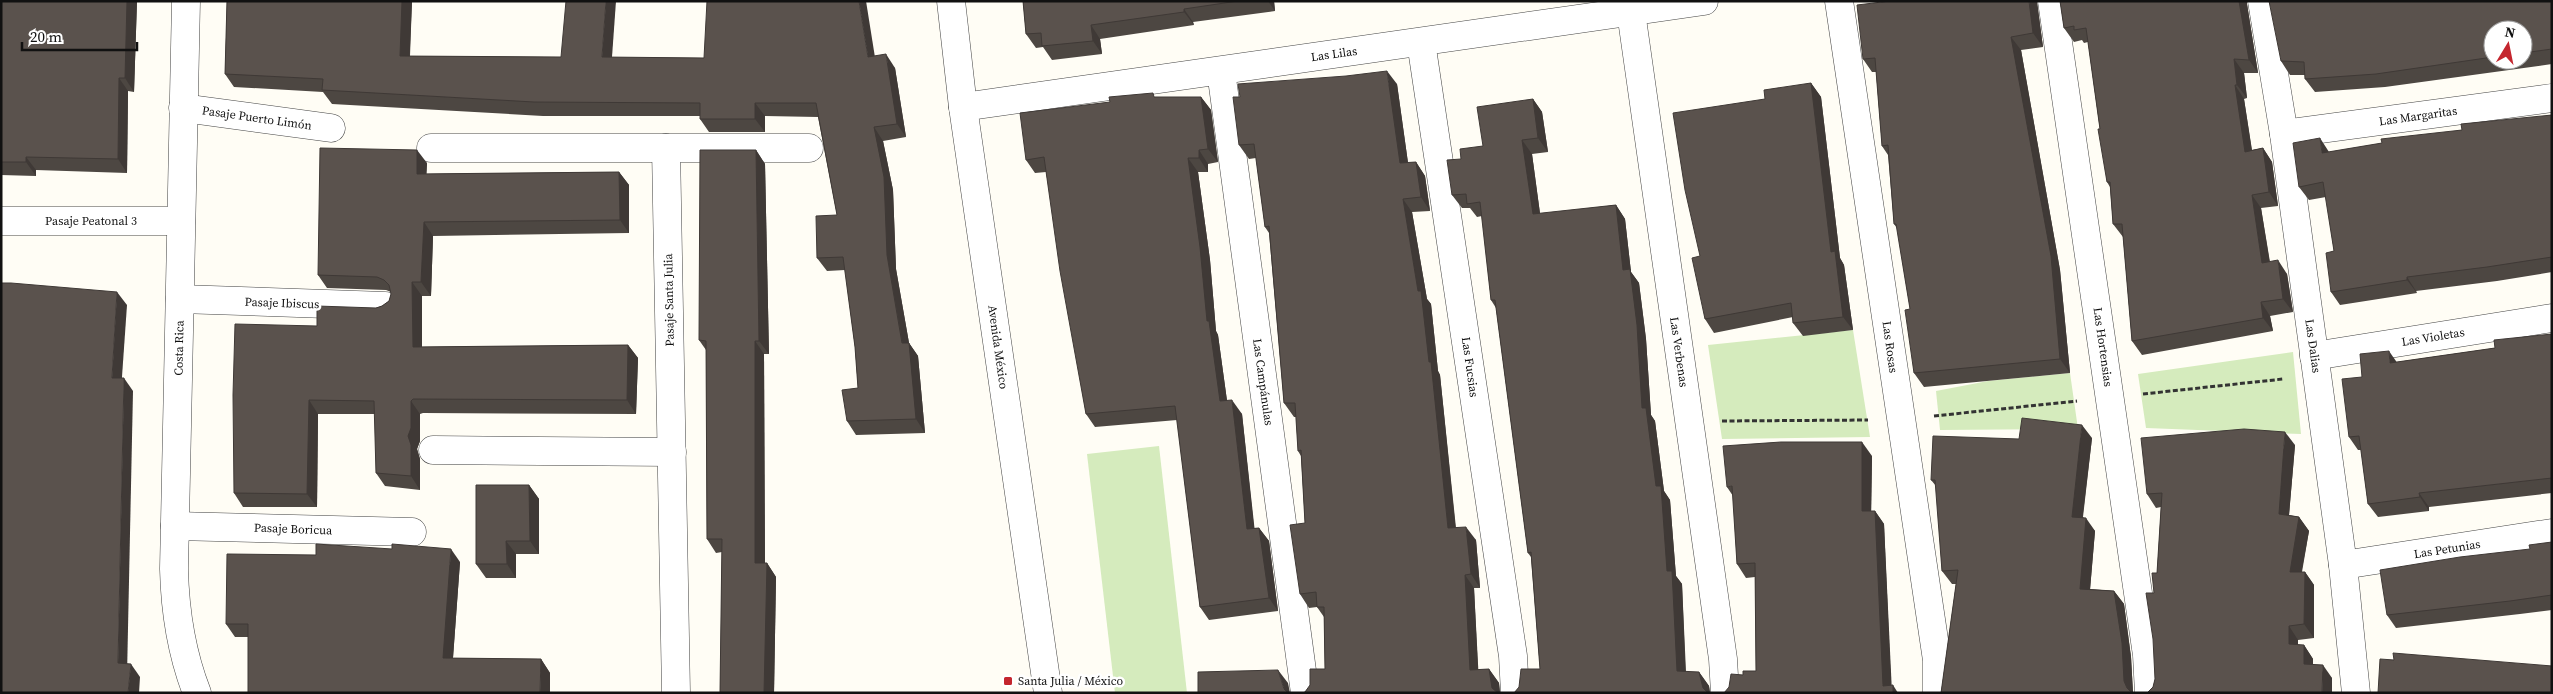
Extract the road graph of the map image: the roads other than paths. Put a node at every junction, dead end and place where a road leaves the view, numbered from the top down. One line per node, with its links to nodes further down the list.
1 (186, 1): 12 (street, Costa Rica)
2 (951, 1): 11 (street, Avenida México)
3 (1704, 1): 7 (street, Las Lilas)
4 (1839, 1): 36 (street, Las Rosas)
5 (2052, 1): 37 (street, Las Hortensias)
6 (2262, 1): 14 (street, Las Dalias)
7 (1631, 12): 8 (street, Las Lilas); 35 (street, Las Verbenas)
8 (1421, 42): 9 (street, Las Lilas); 34 (street, Las Fucsias)
9 (1221, 71): 11 (street, Las Lilas); 33 (street, Las Campánulas)
10 (2552, 98): 14 (street, Las Margaritas)
11 (963, 107): 32 (street, Avenida México)
12 (183, 108): 13 (street, Pasaje Puerto Limón); 19 (street, Costa Rica)
13 (330, 128)
14 (2284, 134): 23 (street, Las Dalias)
15 (431, 148): 16 (street)
16 (666, 148): 17 (street); 25 (street, Pasaje Santa Julia)
17 (810, 148)
18 (1, 221): 19 (street, Pasaje Peatonal 3)
19 (181, 221): 20 (street, Costa Rica)
20 (180, 300): 21 (street, Pasaje Ibiscus); 26 (street, Costa Rica)
21 (385, 306)
22 (2552, 318): 23 (street, Las Violetas)
23 (2316, 365): 29 (street, Las Dalias)
24 (433, 450): 25 (street)
25 (672, 452): 31 (street, Pasaje Santa Julia)
26 (175, 526): 27 (street, Pasaje Boricua); 30 (street, Costa Rica)
27 (412, 532)
28 (2552, 533): 29 (street, Las Petunias)
29 (2343, 565): 38 (street, Las Dalias)
30 (196, 693)
31 (676, 693)
32 (1048, 693)
33 (1305, 693)
34 (1515, 693)
35 (1725, 693)
36 (1937, 693)
37 (2149, 693)
38 (2356, 693)

